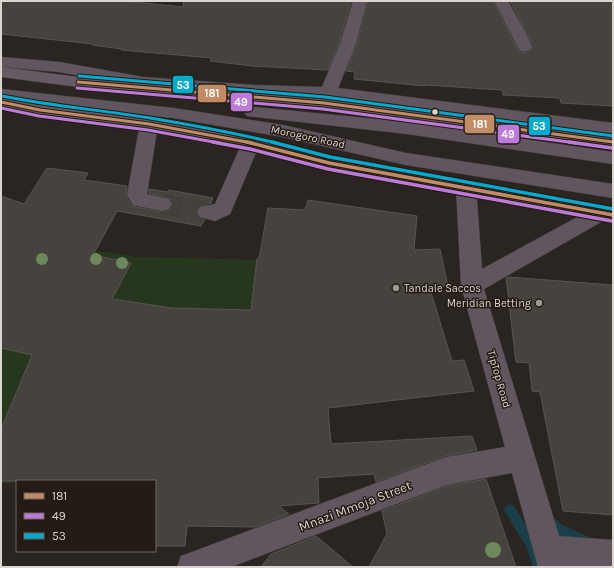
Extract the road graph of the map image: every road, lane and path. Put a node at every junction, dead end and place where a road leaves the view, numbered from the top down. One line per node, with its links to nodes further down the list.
1 (360, 1): 8 (street)
2 (501, 1): 3 (street)
3 (524, 47)
4 (1, 62): 8 (street)
5 (1, 72): 8 (highway)
6 (1, 85): 14 (street, Morogoro Road)
7 (1, 94): 16 (street, Morogoro Road)
8 (326, 98): 11 (street); 12 (highway)
9 (1, 102): 10 (highway, Morogoro Road)
10 (149, 124): 13 (highway, Morogoro Road); 17 (street)
11 (613, 129)
12 (613, 142)
13 (251, 144): 15 (highway, Morogoro Road); 18 (street)
14 (613, 158)
15 (466, 187): 19 (highway, Morogoro Road); 20 (street, TipTop Road)
16 (613, 191)
17 (162, 204)
18 (207, 212)
19 (607, 214): 20 (street)
20 (472, 285): 21 (street, TipTop Road)
21 (522, 458): 23 (street, TipTop Road); 24 (street, Mnazi Mmoja Street)
22 (613, 555): 23 (street)
23 (550, 558)
24 (192, 567)

